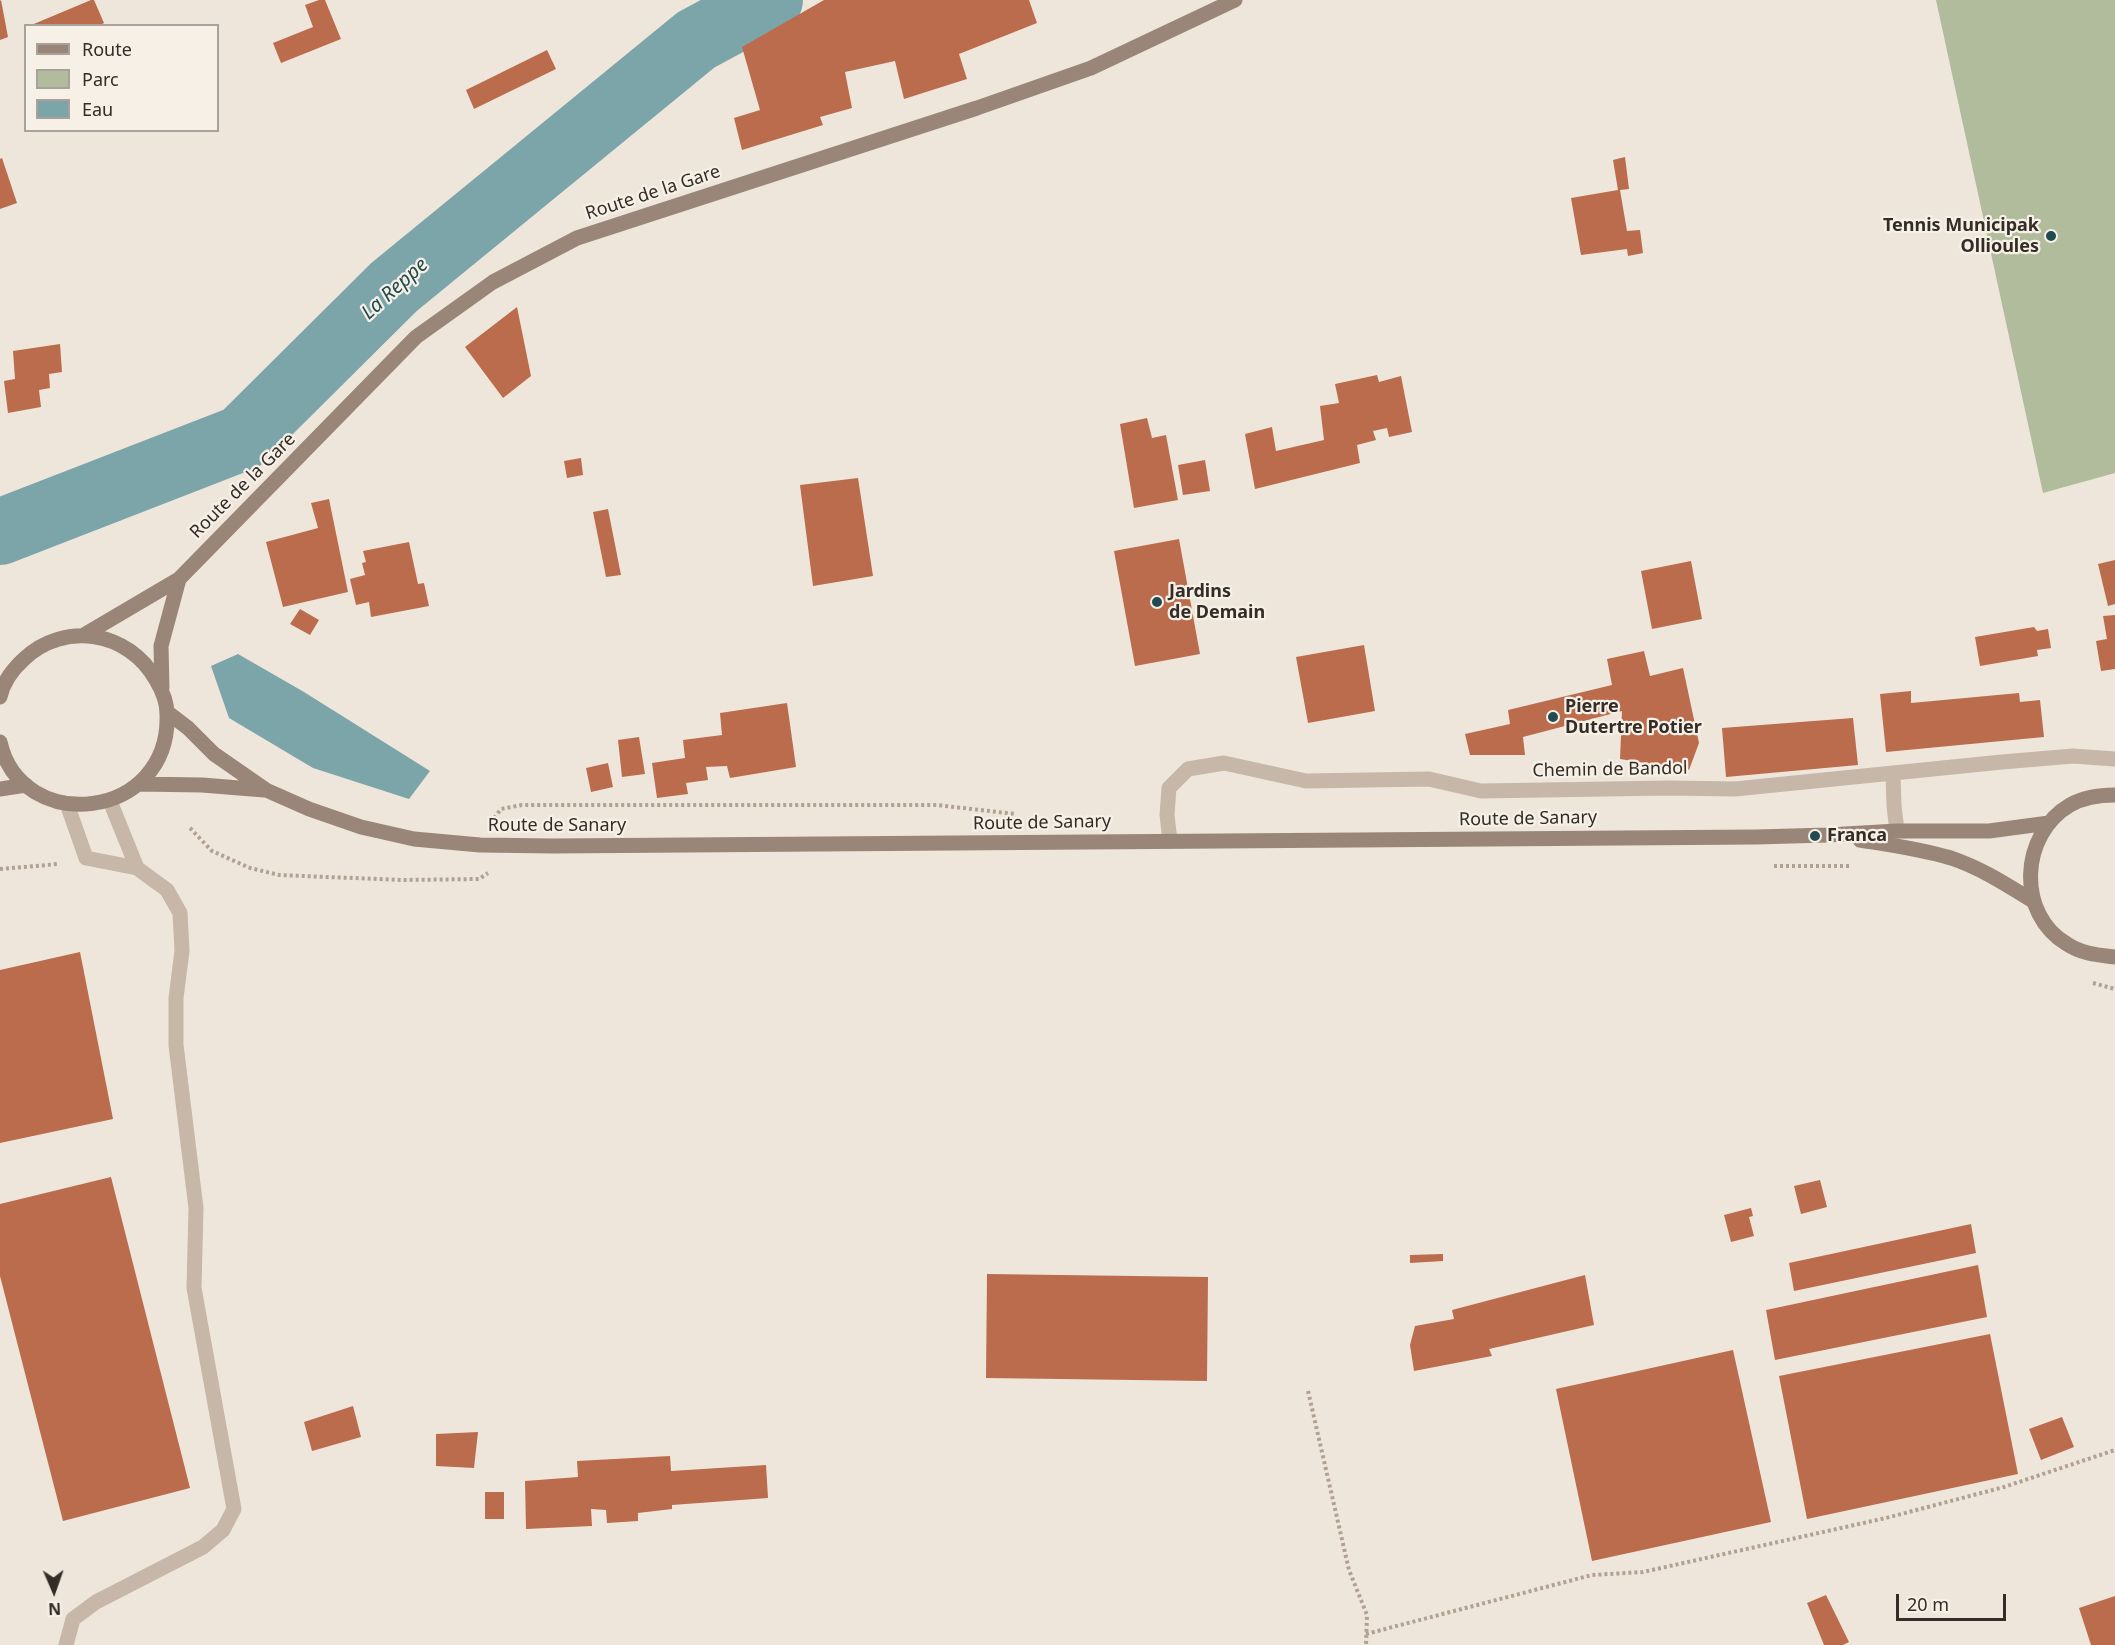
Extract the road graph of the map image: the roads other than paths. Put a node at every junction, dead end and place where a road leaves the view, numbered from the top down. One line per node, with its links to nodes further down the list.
1 (1235, 0): 2 (main road, Route de la Gare)
2 (179, 579): 3 (main road, Route de la Gare); 4 (main road, Route de la Gare)
3 (84, 635): 4 (main road); 5 (main road)
4 (163, 691): 6 (main road)
5 (0, 693)
6 (167, 711): 11 (main road); 13 (main road, Route de Sanary)
7 (0, 742): 10 (main road)
8 (2115, 759): 9 (lane, Chemin de Bandol)
9 (1893, 774): 18 (lane); 20 (lane, Chemin de Bandol)
10 (26, 784): 12 (main road); 16 (main road)
11 (138, 784): 13 (main road, Route de Sanary); 15 (main road)
12 (0, 789)
13 (266, 790): 20 (main road, Route de Sanary)
14 (2115, 795): 17 (main road, Route de Sanary)
15 (110, 801): 16 (main road); 21 (lane)
16 (67, 804): 21 (lane)
17 (2049, 823): 18 (main road, Route de Sanary); 22 (main road, Route de Sanary)
18 (1897, 831): 19 (main road, Route de Sanary)
19 (1828, 835): 20 (main road, Route de Sanary); 22 (main road, Route de Sanary)
20 (1170, 841)
21 (137, 868): 24 (lane)
22 (2033, 901): 23 (main road, Route de Sanary)
23 (2115, 957)
24 (66, 1645)

